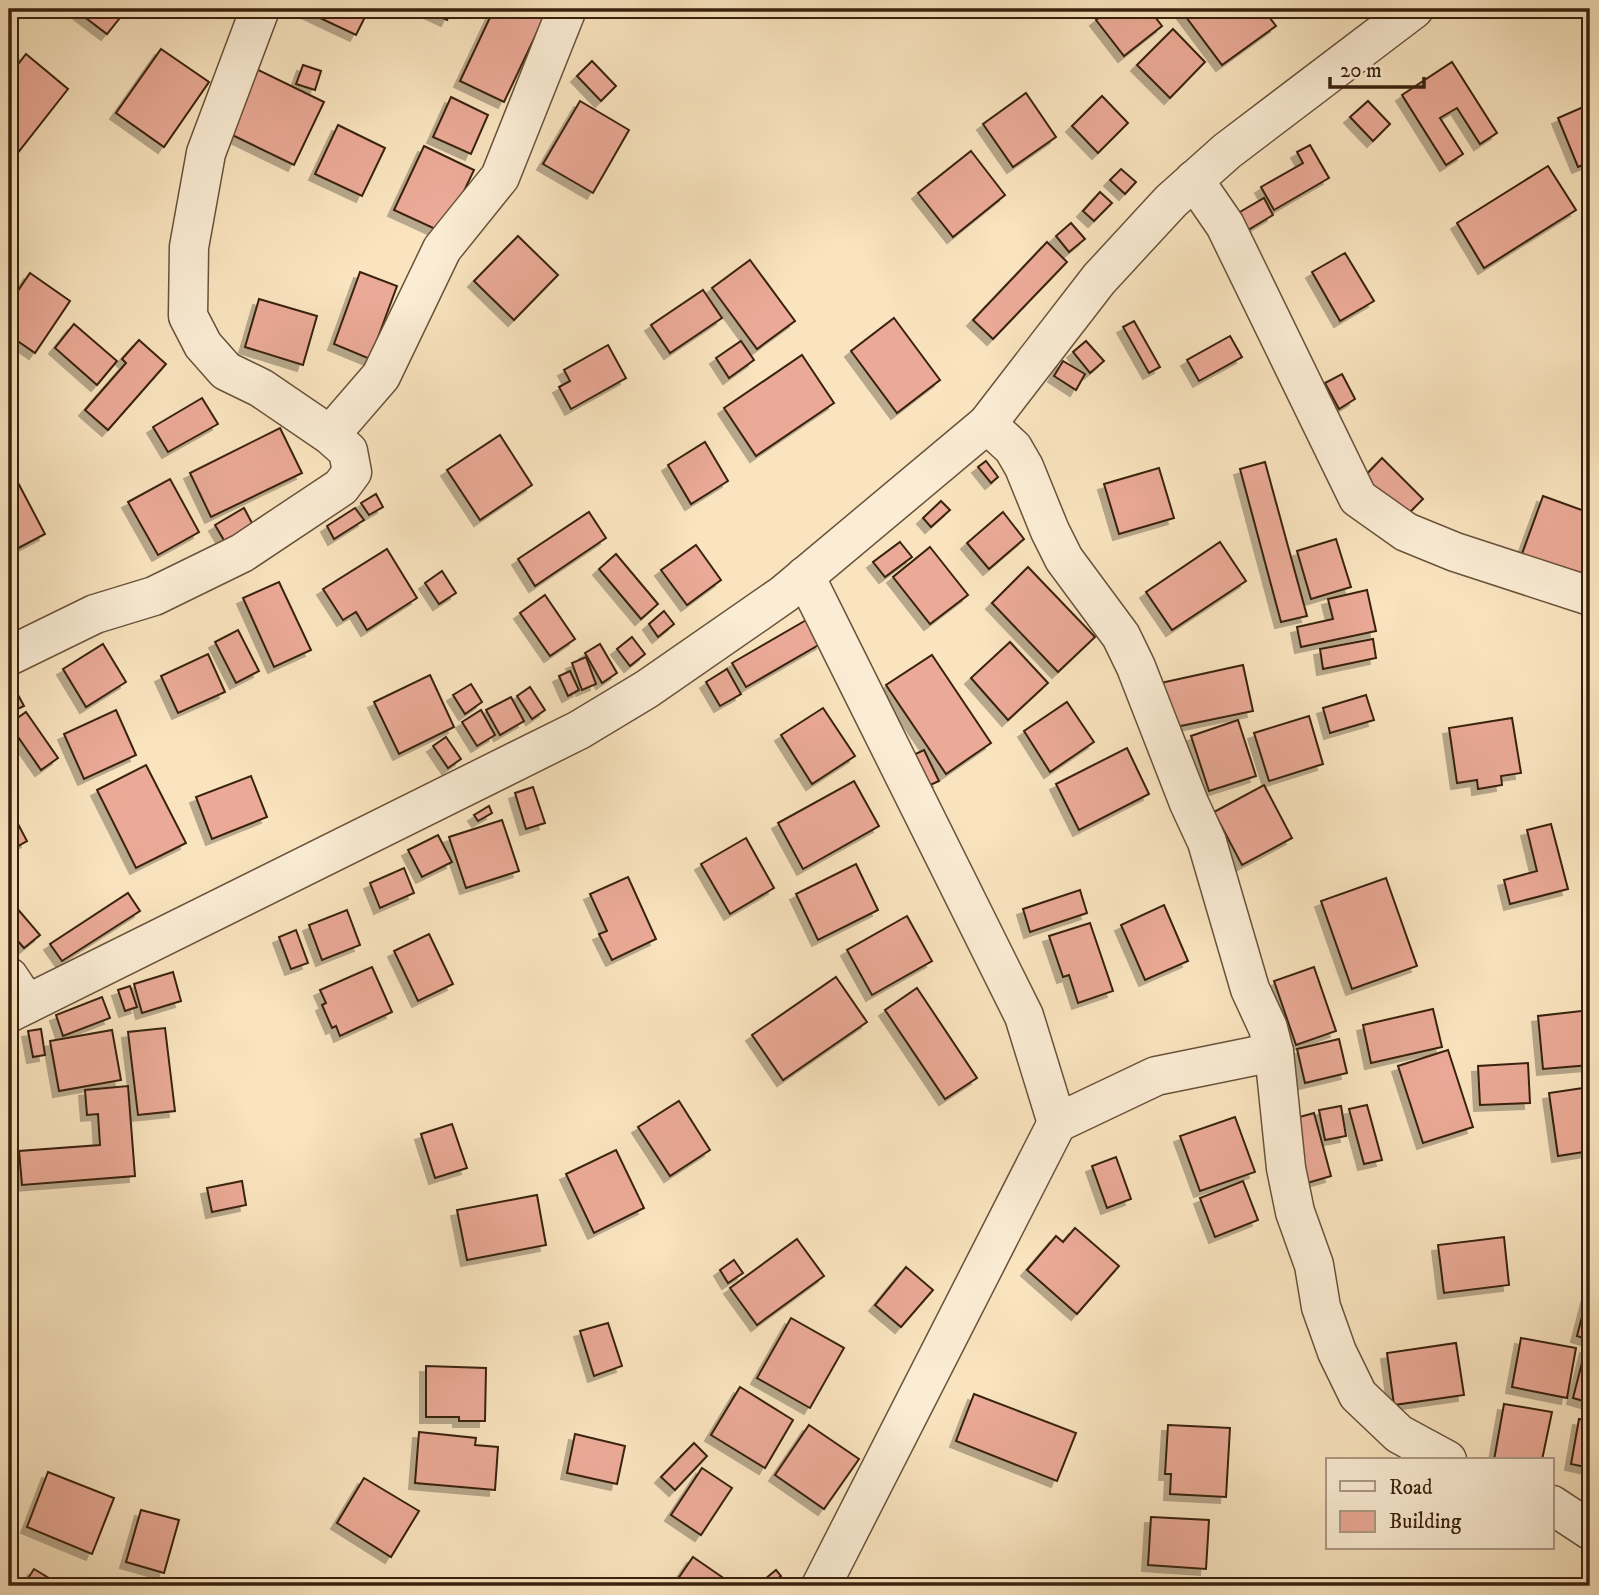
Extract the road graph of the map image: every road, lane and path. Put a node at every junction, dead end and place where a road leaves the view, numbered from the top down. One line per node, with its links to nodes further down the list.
1 (260, 9): 6 (street)
2 (567, 9): 6 (street)
3 (1414, 9): 4 (street)
4 (1194, 180): 5 (street); 8 (street)
5 (987, 424): 7 (street); 11 (street)
6 (330, 435): 9 (street)
7 (805, 576): 10 (street); 12 (street)
8 (1590, 596)
9 (9, 656)
10 (15, 998)
11 (1274, 1052): 12 (street); 13 (street)
12 (1057, 1123): 16 (street)
13 (1443, 1458)
14 (1554, 1506): 15 (street)
15 (1590, 1530)
16 (821, 1586)

